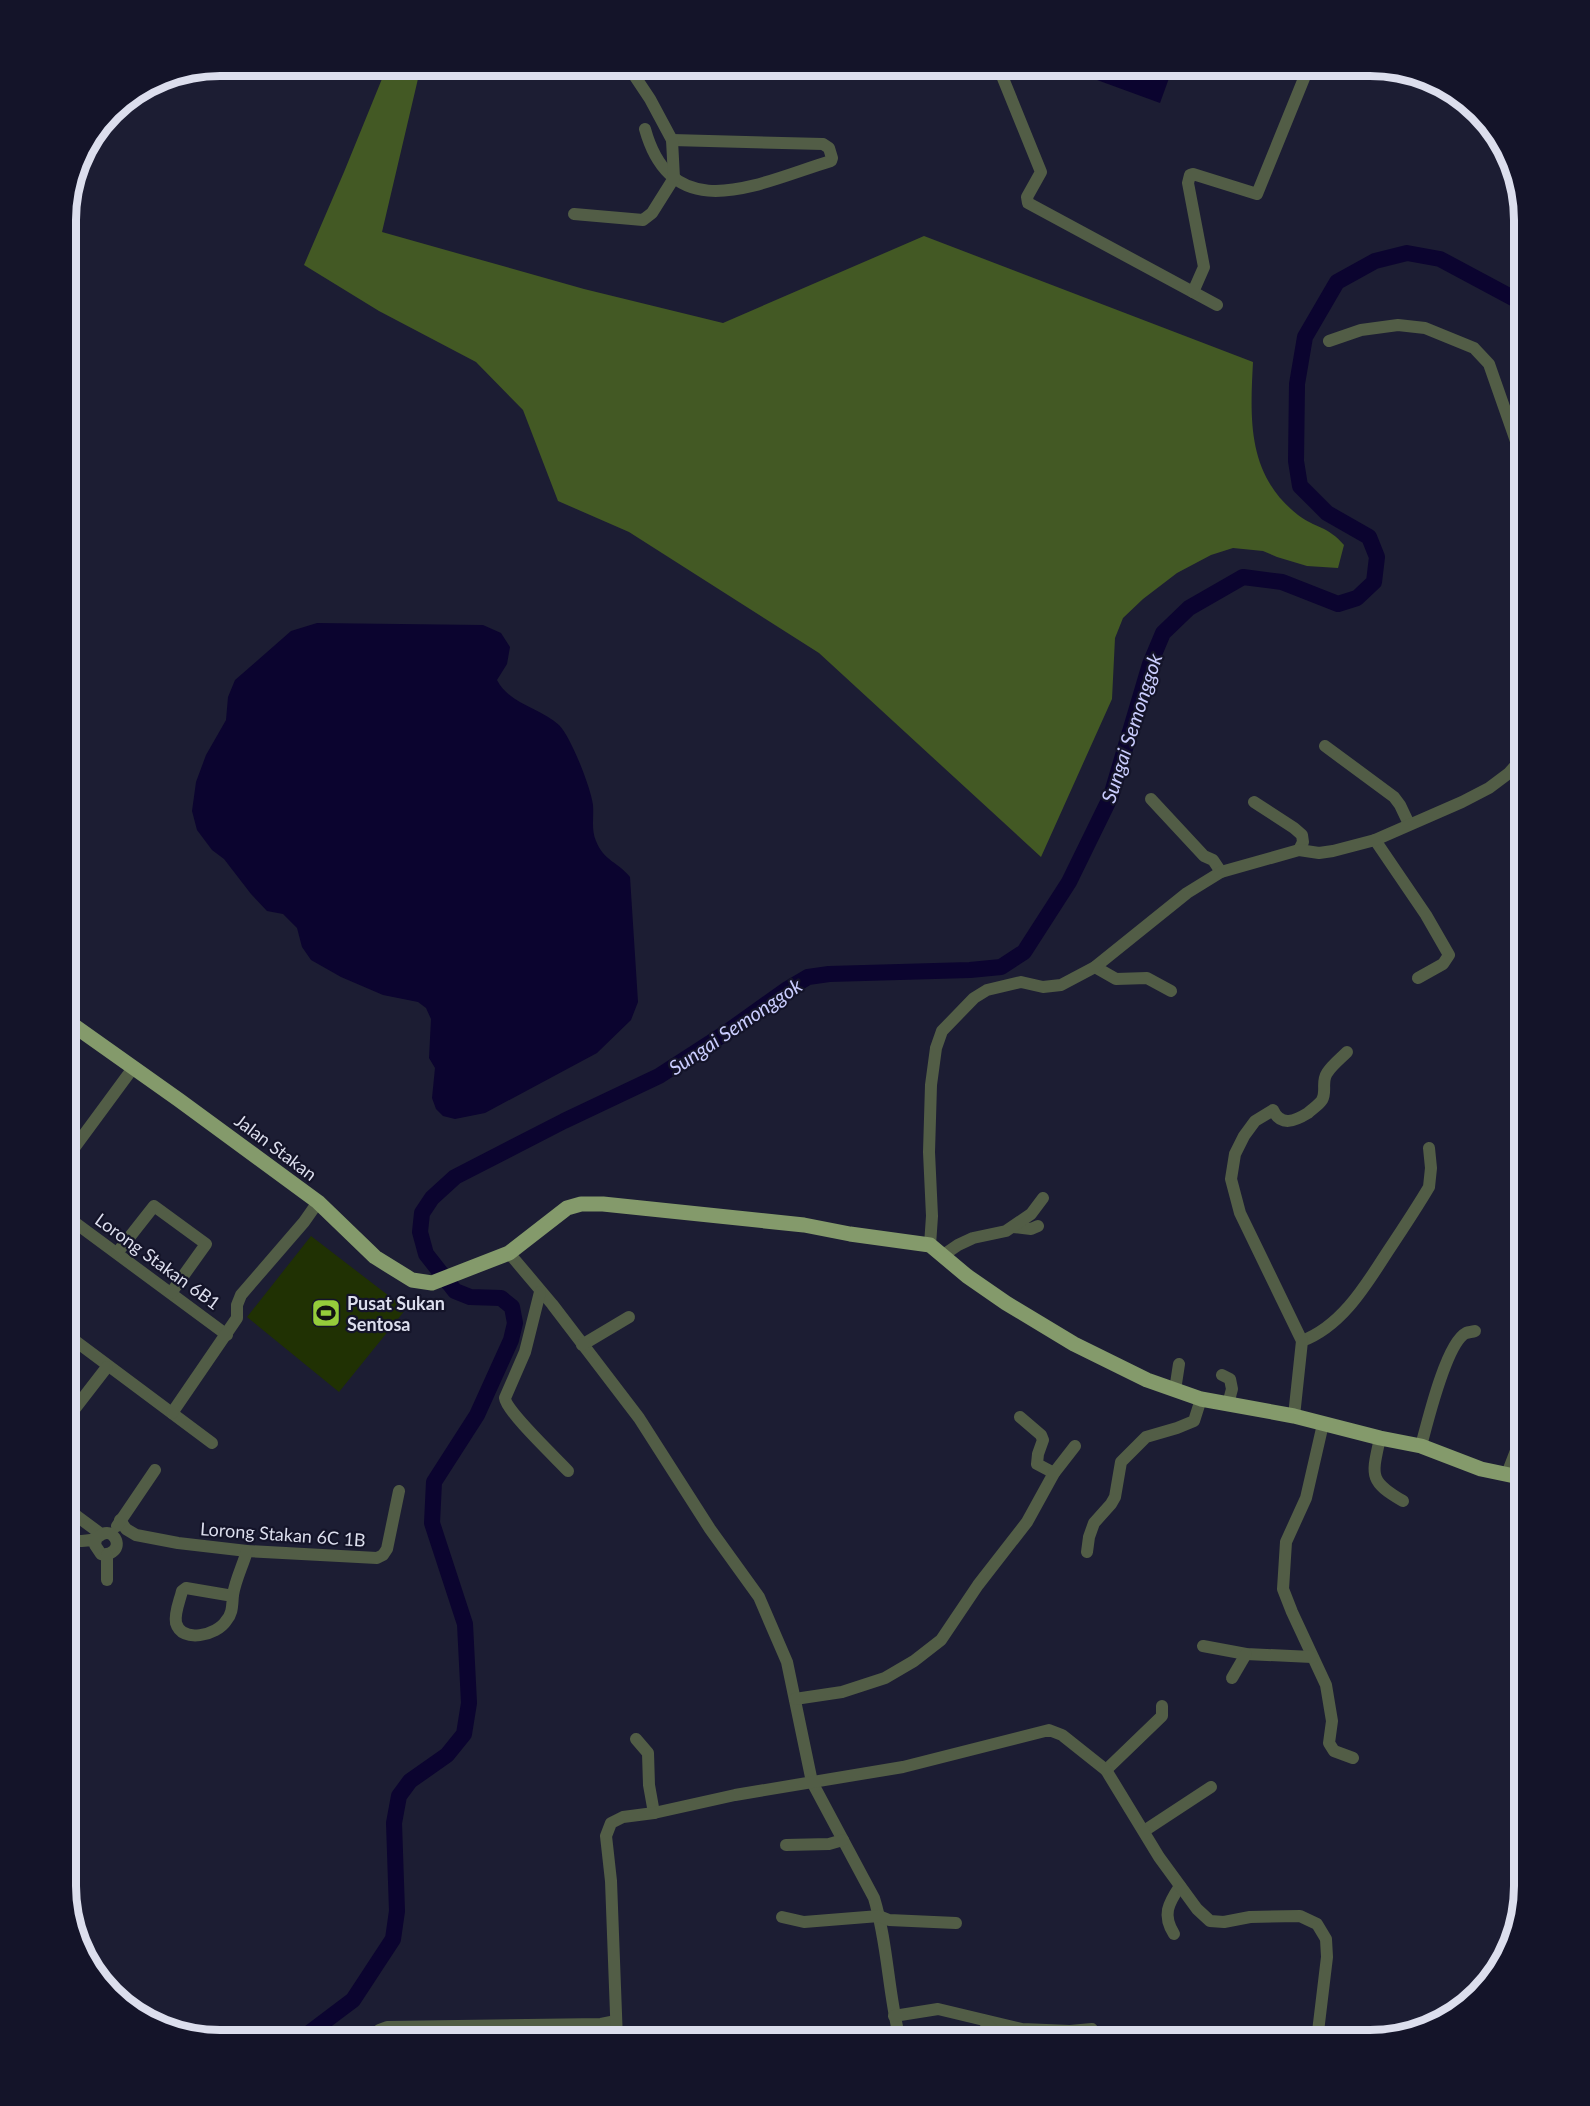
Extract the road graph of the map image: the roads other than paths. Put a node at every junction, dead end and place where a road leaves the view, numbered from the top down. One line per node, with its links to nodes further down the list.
1 (635, 77): 5 (street)
2 (1002, 77): 8 (street)
3 (1305, 77): 8 (street)
4 (645, 129): 6 (street)
5 (672, 140): 6 (street); 6 (street)
6 (674, 177): 7 (street)
7 (574, 214)
8 (1193, 292): 9 (street)
9 (1217, 305)
10 (1329, 341): 11 (street)
11 (1514, 435)
12 (1325, 746): 16 (street)
13 (1514, 775): 16 (street)
14 (1151, 799): 19 (street)
15 (1254, 802): 18 (street)
16 (1409, 824): 17 (street)
17 (1375, 840): 18 (street); 21 (street)
18 (1299, 850): 19 (street)
19 (1221, 872): 20 (street)
20 (1095, 967): 22 (street); 33 (street)
21 (1418, 978)
22 (1171, 991)
23 (77, 1027): 25 (main road, Jalan Stakan)
24 (1347, 1052): 42 (street)
25 (134, 1068): 26 (street); 29 (main road, Jalan Stakan)
26 (76, 1143)
27 (1429, 1148): 42 (street)
28 (1043, 1198): 32 (street)
29 (318, 1202): 35 (main road, Jalan Stakan); 41 (street)
30 (76, 1224): 34 (street, Lorong Stakan 6B1)
31 (1038, 1226): 32 (street)
32 (1013, 1227): 36 (street)
33 (930, 1245): 35 (main road, Jalan Stakan); 36 (main road)
34 (117, 1253): 38 (street, Lorong Stakan 6B1); 38 (street)
35 (509, 1253): 37 (street)
36 (942, 1256): 48 (main road)
37 (540, 1292): 44 (street); 62 (street)
38 (171, 1293): 41 (street, Lorong Stakan 6B1)
39 (629, 1317): 44 (street)
40 (1475, 1331): 59 (street)
41 (227, 1335): 52 (street)
42 (1302, 1341): 53 (street)
43 (76, 1342): 46 (street)
44 (582, 1345): 81 (street)
45 (1179, 1364): 48 (street)
46 (107, 1367): 51 (street); 52 (street)
47 (1222, 1375): 50 (street)
48 (1175, 1390): 49 (main road)
49 (1201, 1399): 50 (main road); 73 (street)
50 (1228, 1404): 53 (main road)
51 (76, 1407)
52 (172, 1413): 57 (street)
53 (1294, 1416): 55 (main road)
54 (1020, 1417): 63 (street)
55 (1323, 1424): 56 (main road); 79 (street)
56 (1380, 1438): 59 (main road); 67 (street)
57 (212, 1443)
58 (1075, 1446): 63 (street)
59 (1421, 1446): 64 (main road)
60 (1514, 1457): 64 (street)
61 (155, 1470): 69 (street)
62 (568, 1471)
63 (1054, 1473): 81 (street)
64 (1507, 1474): 65 (main road)
65 (1514, 1476)
66 (399, 1491): 72 (street, Lorong Stakan 6C 1B)
67 (1403, 1501)
68 (76, 1516): 70 (street)
69 (120, 1520): 70 (street); 72 (street, Lorong Stakan 6C 1B)
70 (103, 1536): 71 (street); 74 (street); 74 (street)
71 (76, 1540)
72 (247, 1551): 76 (street)
73 (1087, 1552)
74 (107, 1555): 75 (street)
75 (107, 1580)
76 (233, 1596): 76 (street)
77 (1203, 1646): 78 (street)
78 (1246, 1654): 79 (street); 80 (street)
79 (1312, 1657): 84 (street)
80 (1232, 1678)
81 (795, 1699): 86 (street)
82 (1162, 1706): 85 (street)
83 (636, 1739): 88 (street)
84 (1353, 1758)
85 (1106, 1770): 86 (street); 89 (street)
86 (812, 1782): 88 (street); 90 (street)
87 (1211, 1787): 89 (street)
88 (654, 1813): 98 (street)
89 (1144, 1831): 92 (street)
90 (843, 1840): 91 (street); 93 (street)
91 (786, 1845)
92 (1180, 1886): 96 (street); 107 (street)
93 (879, 1916): 94 (street); 95 (street); 97 (street)
94 (782, 1917)
95 (956, 1923)
96 (1174, 1934)
97 (894, 2016): 99 (street); 103 (street)
98 (616, 2021): 101 (street); 102 (street)
99 (985, 2022): 104 (street); 105 (street)
100 (1092, 2029): 106 (street)
101 (379, 2030)
102 (616, 2030)
103 (898, 2030)
104 (991, 2030)
105 (1046, 2030)
106 (1081, 2030)
107 (1318, 2030)

